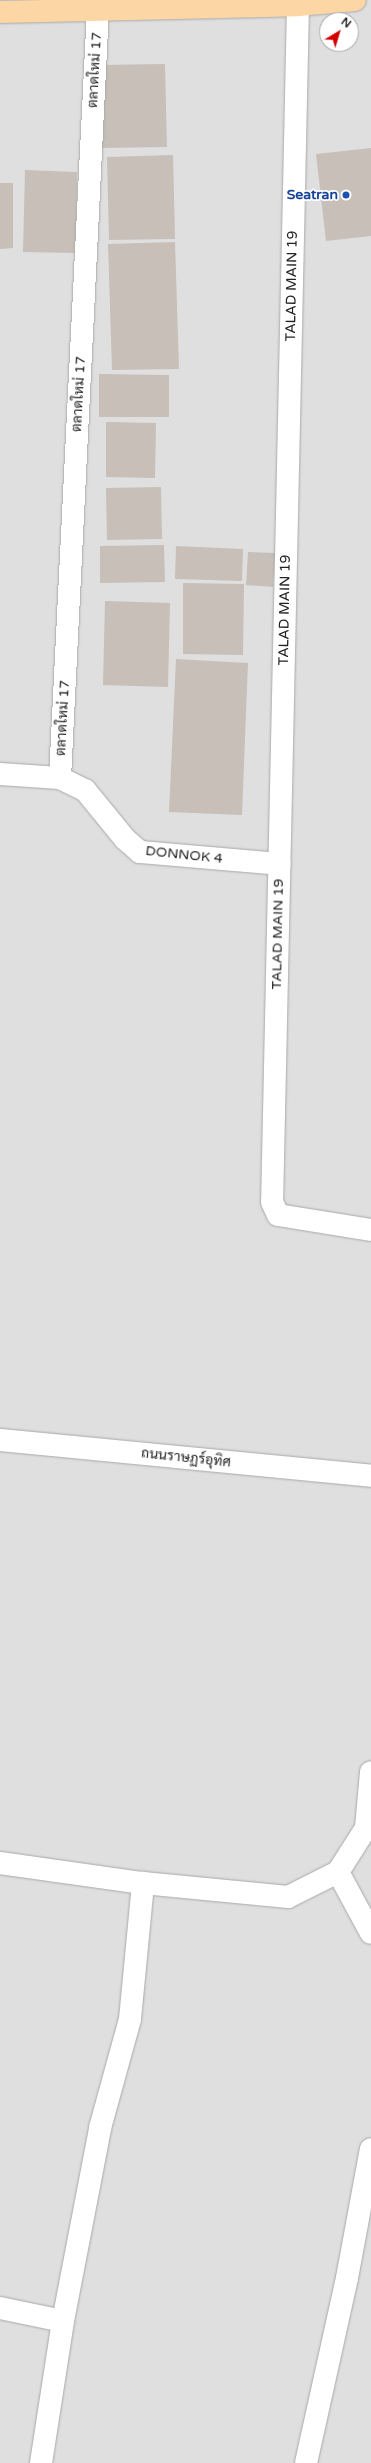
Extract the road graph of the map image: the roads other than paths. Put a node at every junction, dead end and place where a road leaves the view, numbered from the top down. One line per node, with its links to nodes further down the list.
1 (355, 0): 2 (main road)
2 (298, 4): 3 (main road); 7 (street, TALAD MAIN 19)
3 (98, 10): 4 (main road); 6 (street, ตลาดใหม่ 17)
4 (0, 12)
5 (0, 774): 6 (street, DONNOK 4)
6 (60, 778): 7 (street, DONNOK 4)
7 (280, 864): 8 (street, TALAD MAIN 19)
8 (371, 1230)
9 (0, 1440): 10 (street, ถนนราษฏร์อุทิศ)
10 (371, 1476)
11 (371, 1772): 13 (street)
12 (0, 1863): 14 (street)
13 (338, 1872): 14 (street); 15 (street)
14 (143, 1882): 18 (street)
15 (371, 1933)
16 (371, 2149): 20 (street)
17 (0, 2308): 18 (street)
18 (63, 2321): 19 (street)
19 (42, 2463)
20 (306, 2463)

